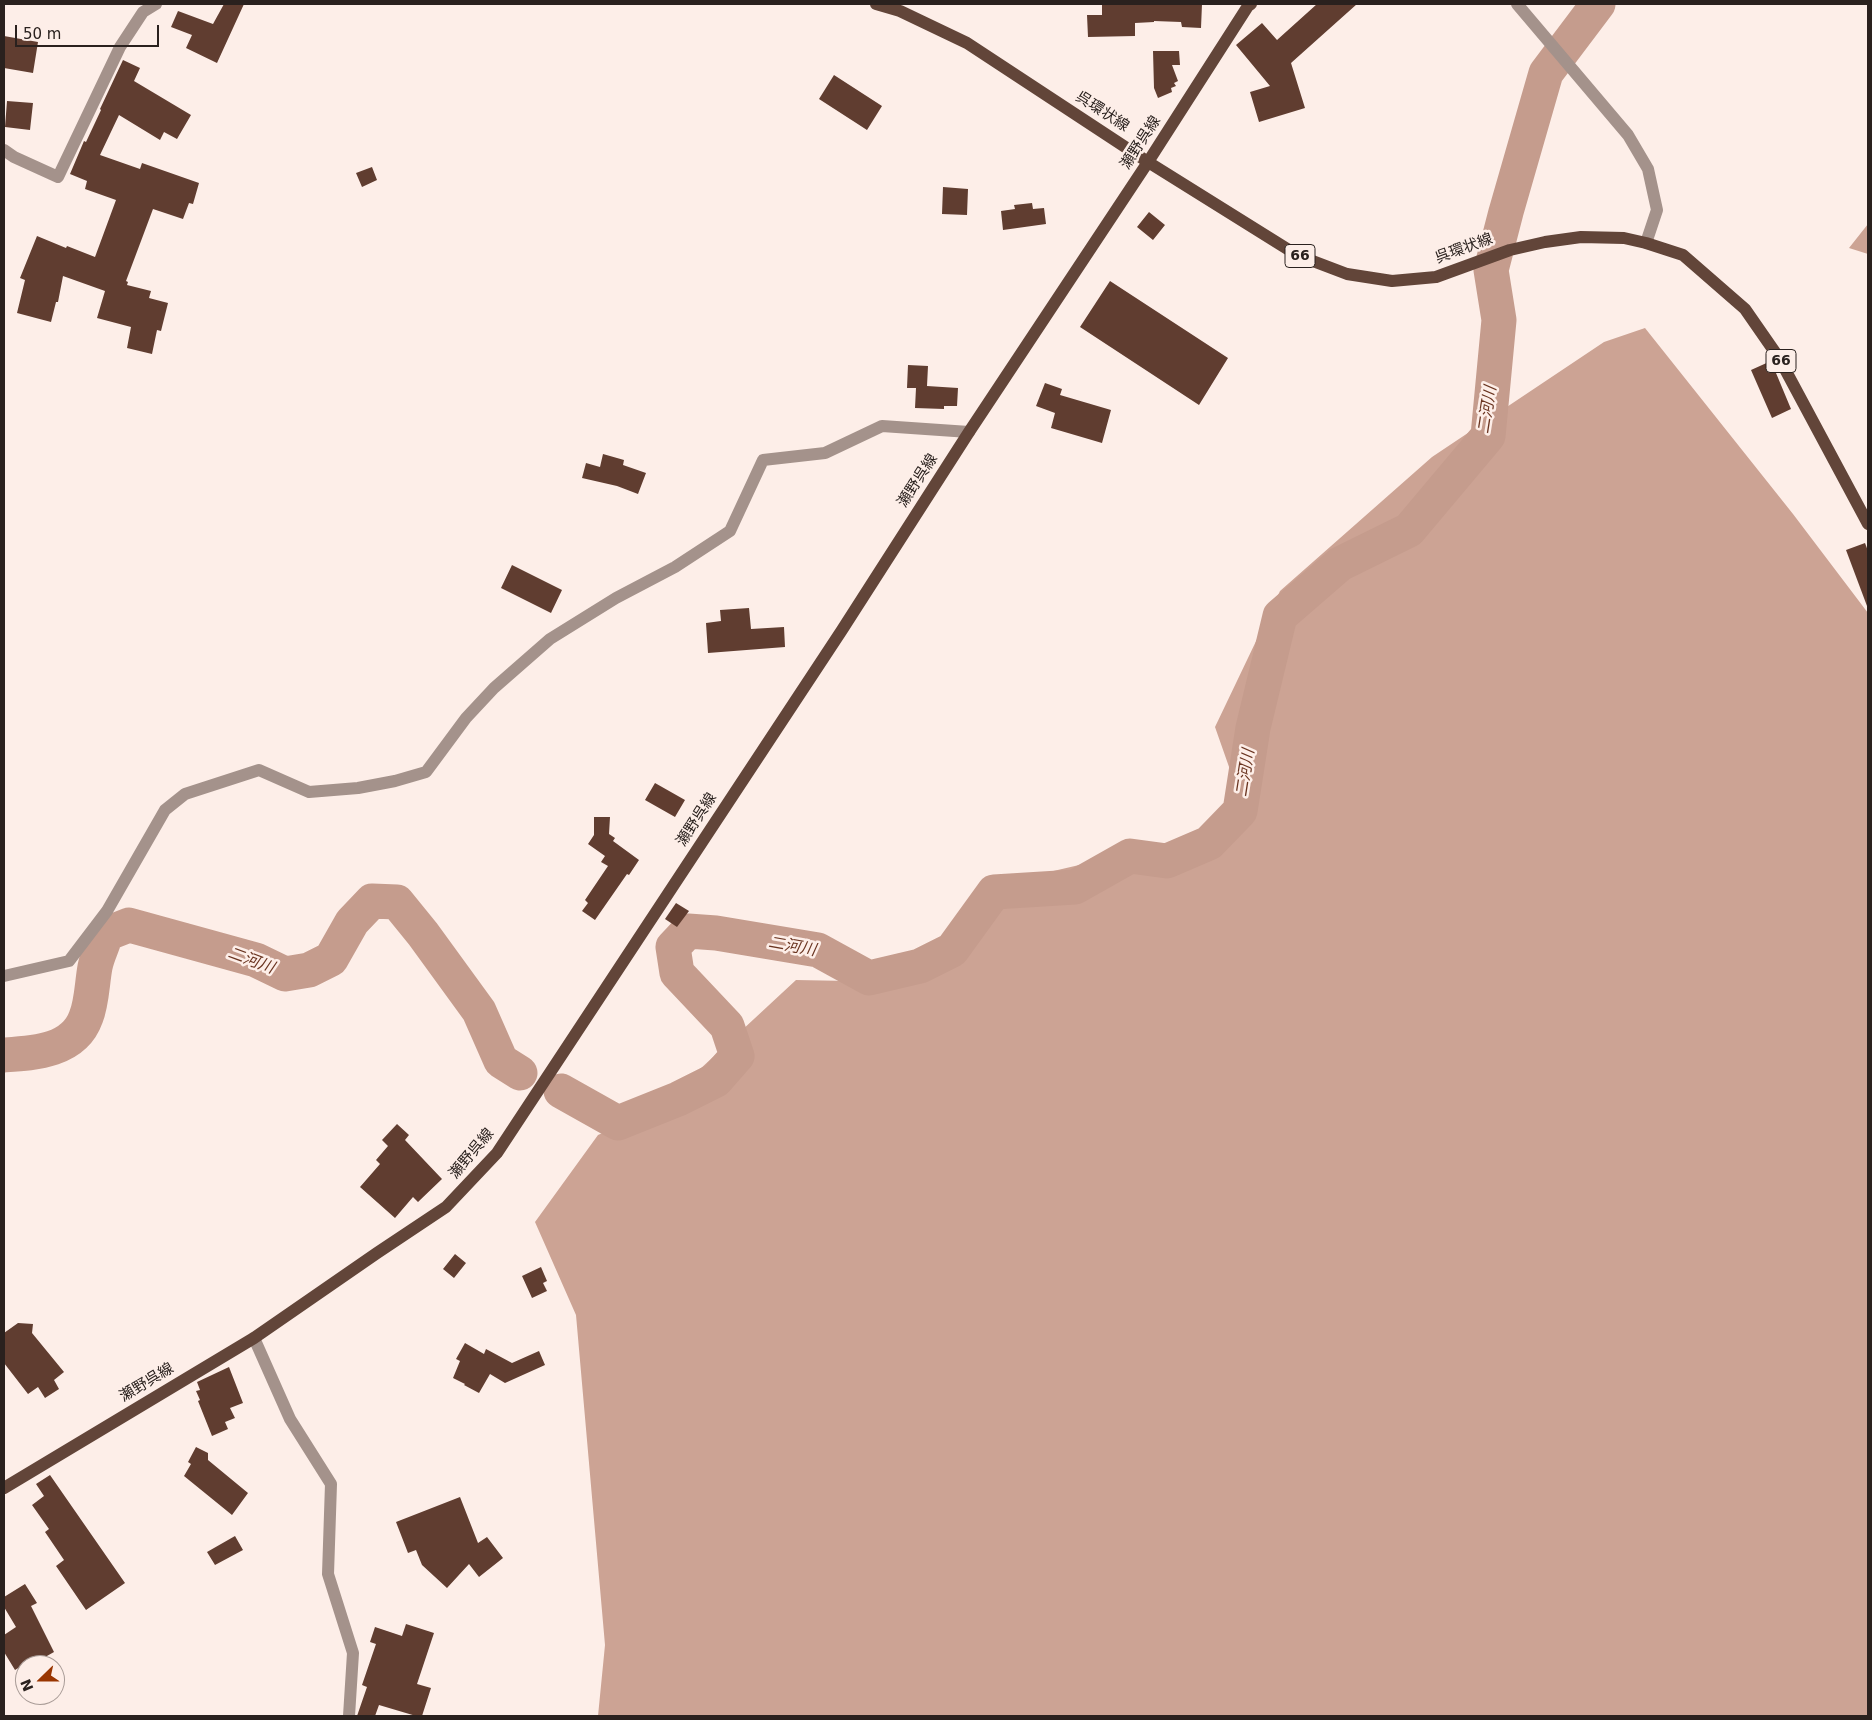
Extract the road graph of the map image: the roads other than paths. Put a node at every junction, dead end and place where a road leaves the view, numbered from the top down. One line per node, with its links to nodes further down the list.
1 (156, 4): 6 (street)
2 (876, 4): 5 (main road, 呉環状線 / 66)
3 (1516, 4): 8 (street)
4 (1248, 5): 7 (main road, 瀬野呉線)
5 (902, 7): 7 (main road, 呉環状線 / 66)
6 (4, 150)
7 (1148, 162): 8 (main road, 呉環状線 / 66); 9 (main road, 瀬野呉線)
8 (1646, 243): 10 (main road, 呉環状線 / 66)
9 (969, 432): 11 (street); 12 (main road, 瀬野呉線)
10 (1868, 524)
11 (4, 976)
12 (254, 1338): 13 (main road, 瀬野呉線); 14 (street)
13 (4, 1488)
14 (349, 1716)

